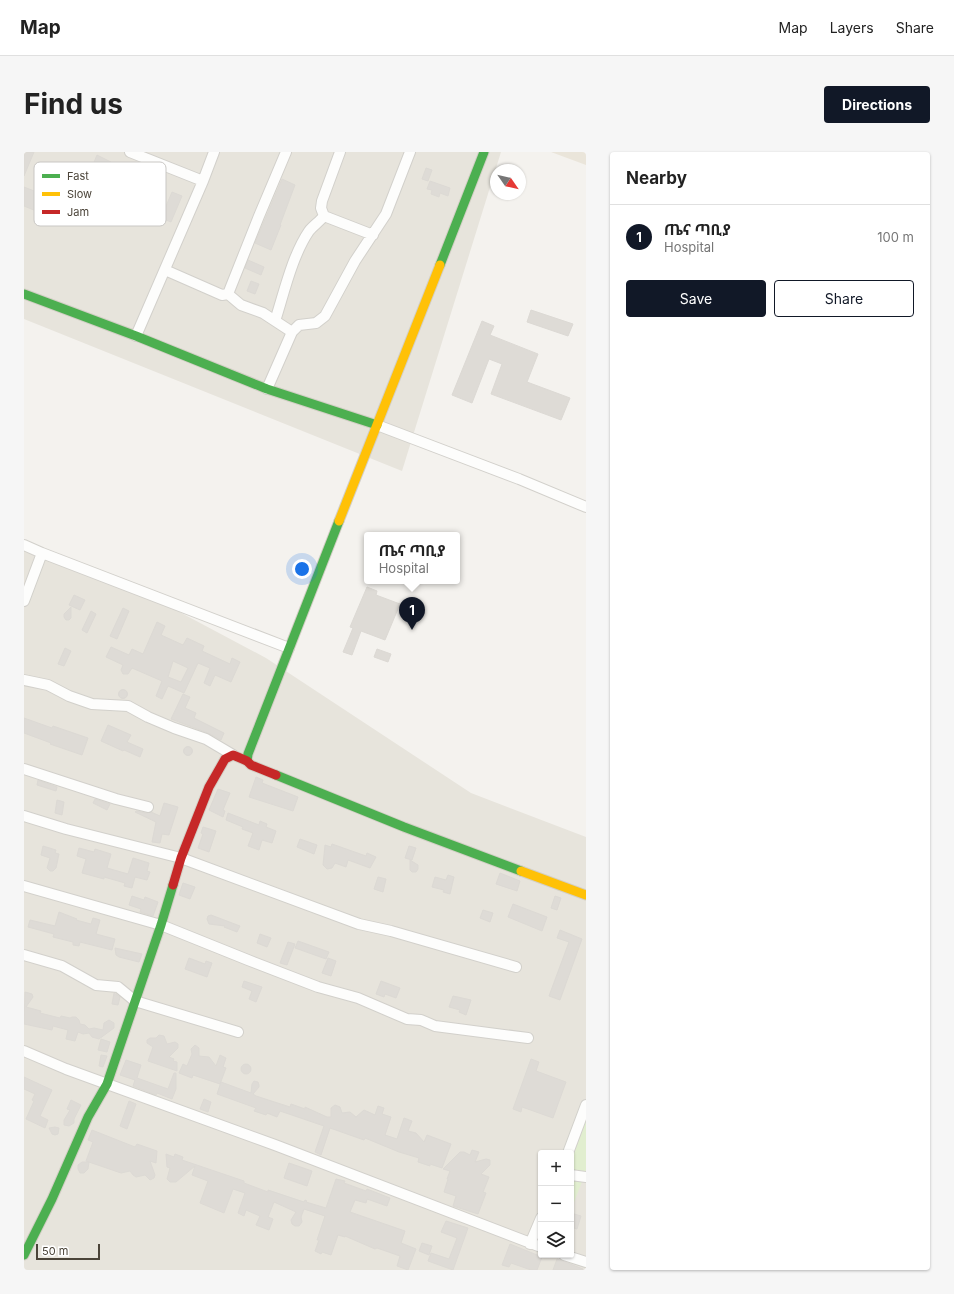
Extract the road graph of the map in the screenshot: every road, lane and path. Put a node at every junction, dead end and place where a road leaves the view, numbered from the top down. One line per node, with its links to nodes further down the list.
1 (130, 152): 7 (street)
2 (214, 152): 10 (street)
3 (340, 152): 11 (street)
4 (410, 152): 12 (street)
5 (484, 152): 20 (street)
6 (282, 153): 15 (street)
7 (146, 155): 8 (street)
8 (161, 162)
9 (166, 164): 10 (street)
10 (203, 181): 13 (street)
11 (324, 216): 12 (street); 16 (street)
12 (373, 235): 17 (street)
13 (165, 270): 15 (street); 18 (street)
14 (24, 294): 18 (street)
15 (228, 294): 16 (street)
16 (275, 321): 17 (street)
17 (292, 332): 19 (street)
18 (136, 336): 19 (street)
19 (267, 389): 20 (street)
20 (377, 425): 21 (street); 25 (street)
21 (586, 507)
22 (24, 545): 23 (street)
23 (42, 553): 24 (street); 25 (street)
24 (24, 601)
25 (290, 648): 28 (street)
26 (24, 680): 27 (street)
27 (233, 755): 28 (street); 32 (street)
28 (247, 761): 34 (street)
29 (24, 769): 30 (street)
30 (148, 807)
31 (24, 816): 32 (street)
32 (181, 858): 35 (street); 37 (street)
33 (24, 886): 35 (street)
34 (586, 895)
35 (161, 925): 38 (street); 40 (street)
36 (24, 955): 38 (street)
37 (516, 967)
38 (135, 1001): 39 (street); 42 (street)
39 (238, 1032)
40 (528, 1038)
41 (24, 1051): 42 (street)
42 (107, 1084): 48 (street); 50 (street)
43 (586, 1105): 44 (street)
44 (569, 1150)
45 (574, 1175): 46 (street)
46 (586, 1177)
47 (539, 1222): 48 (street)
48 (530, 1244): 49 (street)
49 (538, 1246)
50 (24, 1255)
51 (573, 1258): 52 (street)
52 (586, 1262)

